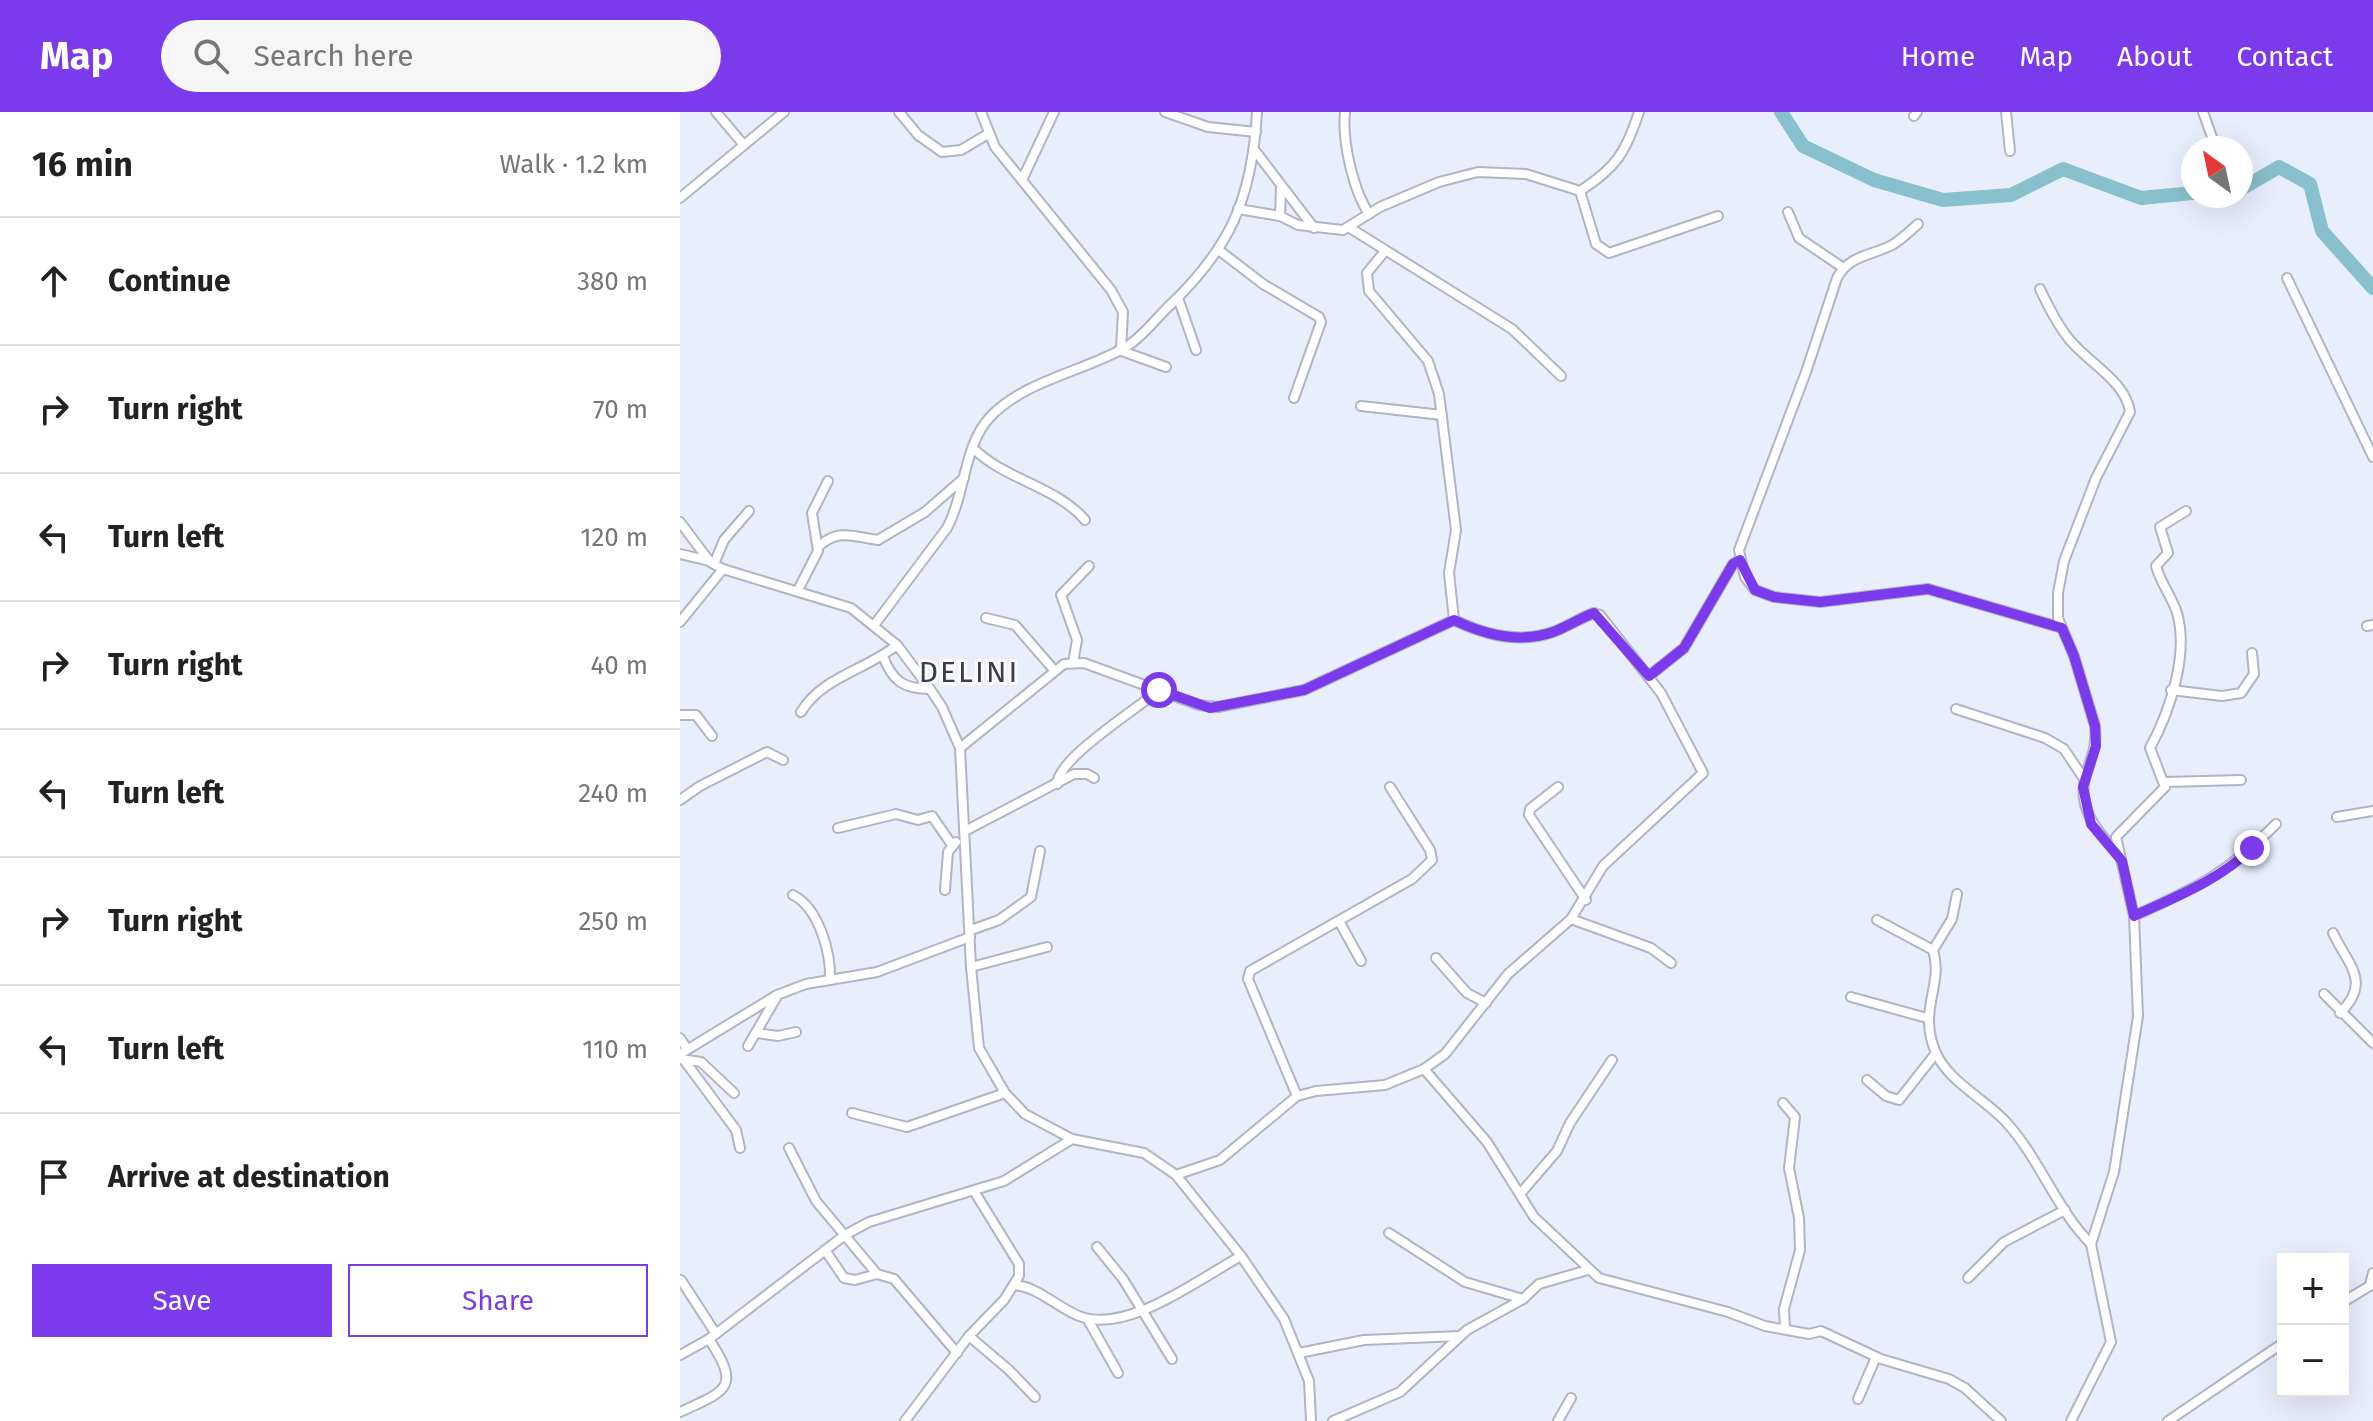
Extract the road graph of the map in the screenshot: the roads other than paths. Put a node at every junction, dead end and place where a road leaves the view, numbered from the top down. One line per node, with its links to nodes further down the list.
1 (716, 112): 17 (street)
2 (784, 112): 17 (street)
3 (899, 112): 15 (street)
4 (981, 112): 15 (street)
5 (1054, 112): 20 (street)
6 (1165, 112): 13 (street)
7 (1182, 112): 13 (street)
8 (1257, 112): 14 (street)
9 (1346, 112): 26 (street)
10 (1639, 112): 22 (street)
11 (2006, 112): 18 (street)
12 (2203, 112): 16 (street)
13 (1186, 122): 14 (street)
14 (1256, 132): 19 (street)
15 (988, 134): 20 (street)
16 (2212, 136)
17 (743, 144): 23 (street)
18 (2010, 151)
19 (1256, 152): 21 (street); 24 (street)
20 (1022, 180): 38 (street)
21 (1281, 188): 27 (street); 30 (street)
22 (1580, 191): 26 (street); 28 (street)
23 (680, 198)
24 (1238, 209): 27 (street); 32 (street)
25 (1788, 212): 34 (street)
26 (1369, 214): 31 (street)
27 (1280, 216): 30 (street)
28 (1718, 216)
29 (1918, 224): 34 (street)
30 (1314, 228): 31 (street)
31 (1350, 228): 33 (street)
32 (1220, 251): 37 (street); 42 (street)
33 (1385, 251): 41 (street); 44 (street)
34 (1842, 267): 55 (street)
35 (2287, 278): 46 (street)
36 (2040, 289): 64 (street)
37 (1178, 298): 38 (street); 39 (street)
38 (1120, 349): 40 (street); 45 (street)
39 (1196, 350)
40 (1166, 367)
41 (1561, 376)
42 (1294, 398)
43 (1361, 406): 44 (street)
44 (1442, 415): 61 (street)
45 (973, 448): 47 (street); 51 (street)
46 (2373, 457)
47 (965, 477): 53 (street); 63 (street)
48 (828, 481): 53 (street)
49 (749, 511): 56 (street)
50 (2186, 511): 73 (street)
51 (1085, 520)
52 (680, 522): 56 (street)
53 (819, 546): 59 (street)
54 (680, 554): 56 (street)
55 (1740, 560): 64 (street); 70 (street)
56 (712, 563): 58 (street)
57 (1089, 566): 68 (street)
58 (723, 569): 59 (street); 62 (street)
59 (798, 590): 63 (street)
60 (986, 618): 69 (street)
61 (1454, 620): 70 (street); 72 (street)
62 (680, 622)
63 (875, 624): 65 (street)
64 (2062, 628): 81 (street)
65 (897, 645): 67 (street); 71 (street)
66 (2252, 653): 73 (street)
67 (883, 656): 71 (street); 75 (street)
68 (1073, 663): 69 (street); 72 (street)
69 (1054, 670): 78 (street)
70 (1649, 676): 99 (street)
71 (930, 689): 78 (street)
72 (1159, 690): 84 (street)
73 (2171, 690): 83 (street)
74 (1956, 709): 81 (street)
75 (801, 712)
76 (680, 715): 77 (street)
77 (712, 736)
78 (960, 748): 92 (street)
79 (783, 760): 87 (street)
80 (1094, 778): 84 (street)
81 (2084, 779): 95 (street)
82 (2241, 780): 83 (street)
83 (2165, 782): 95 (street)
84 (1057, 784): 92 (street)
85 (1390, 787): 103 (street)
86 (1558, 787): 99 (street)
87 (680, 800)
88 (2373, 811): 89 (street)
89 (2337, 817)
90 (2276, 824): 100 (street)
91 (838, 828): 93 (street)
92 (964, 836): 93 (street); 105 (street)
93 (952, 845): 96 (street)
94 (1040, 851): 105 (street)
95 (2117, 852): 100 (street)
96 (945, 890)
97 (1957, 894): 107 (street)
98 (793, 895): 112 (street)
99 (1586, 900): 101 (street)
100 (2134, 916): 143 (street)
101 (1571, 919): 110 (street); 116 (street)
102 (1877, 920): 107 (street)
103 (1339, 921): 109 (street); 131 (street)
104 (2333, 933): 117 (street)
105 (971, 934): 111 (street); 112 (street)
106 (1047, 947): 111 (street)
107 (1933, 950): 118 (street)
108 (1436, 958): 116 (street)
109 (1361, 961)
110 (1671, 963)
111 (971, 967): 130 (street)
112 (830, 980): 114 (street)
113 (2324, 994): 117 (street)
114 (777, 995): 120 (street); 125 (street)
115 (1851, 997): 118 (street)
116 (1486, 1003): 127 (street)
117 (2340, 1013): 122 (street)
118 (1927, 1018): 124 (street)
119 (796, 1032): 120 (street)
120 (757, 1033): 123 (street)
121 (680, 1038): 125 (street)
122 (2373, 1043)
123 (748, 1046)
124 (1936, 1053): 128 (street); 140 (street)
125 (683, 1056): 129 (street); 135 (street)
126 (1612, 1060): 139 (street)
127 (1424, 1069): 131 (street); 139 (street)
128 (1867, 1080)
129 (734, 1093)
130 (1005, 1093): 133 (street); 134 (street)
131 (1297, 1096): 137 (street)
132 (1783, 1103): 158 (street)
133 (852, 1113)
134 (1072, 1139): 137 (street); 138 (street)
135 (740, 1148)
136 (789, 1148): 142 (street)
137 (1176, 1175): 146 (street)
138 (974, 1191): 142 (street); 153 (street)
139 (1520, 1194): 147 (street)
140 (2065, 1210): 143 (street); 150 (street)
141 (1389, 1233): 155 (street)
142 (845, 1235): 145 (street); 149 (street)
143 (2091, 1244): 178 (street)
144 (1097, 1247): 156 (street)
145 (825, 1250): 149 (street); 161 (street)
146 (1241, 1256): 156 (street); 164 (street)
147 (1588, 1270): 155 (street); 158 (street)
148 (2373, 1273): 152 (street)
149 (877, 1274): 163 (street)
150 (1968, 1278)
151 (681, 1280): 161 (street)
152 (2371, 1284): 154 (street)
153 (1014, 1285): 157 (street); 159 (street)
154 (2349, 1298)
155 (1523, 1299): 160 (street)
156 (1141, 1311): 157 (street); 167 (street)
157 (1088, 1320): 168 (street)
158 (1785, 1328): 166 (street)
159 (969, 1336): 163 (street); 169 (street)
160 (1460, 1336): 164 (street); 175 (street)
161 (712, 1337): 165 (street); 172 (street)
162 (2277, 1347): 179 (street)
163 (957, 1353): 173 (street)
164 (1299, 1353): 174 (street)
165 (680, 1355)
166 (1876, 1357): 171 (street); 177 (street)
167 (1172, 1359)
168 (1118, 1373)
169 (1035, 1397)
170 (1571, 1398): 176 (street)
171 (1858, 1399)
172 (680, 1412)
173 (905, 1421)
174 (1311, 1421)
175 (1333, 1421)
176 (1558, 1421)
177 (2001, 1421)
178 (2071, 1421)
179 (2168, 1421)

